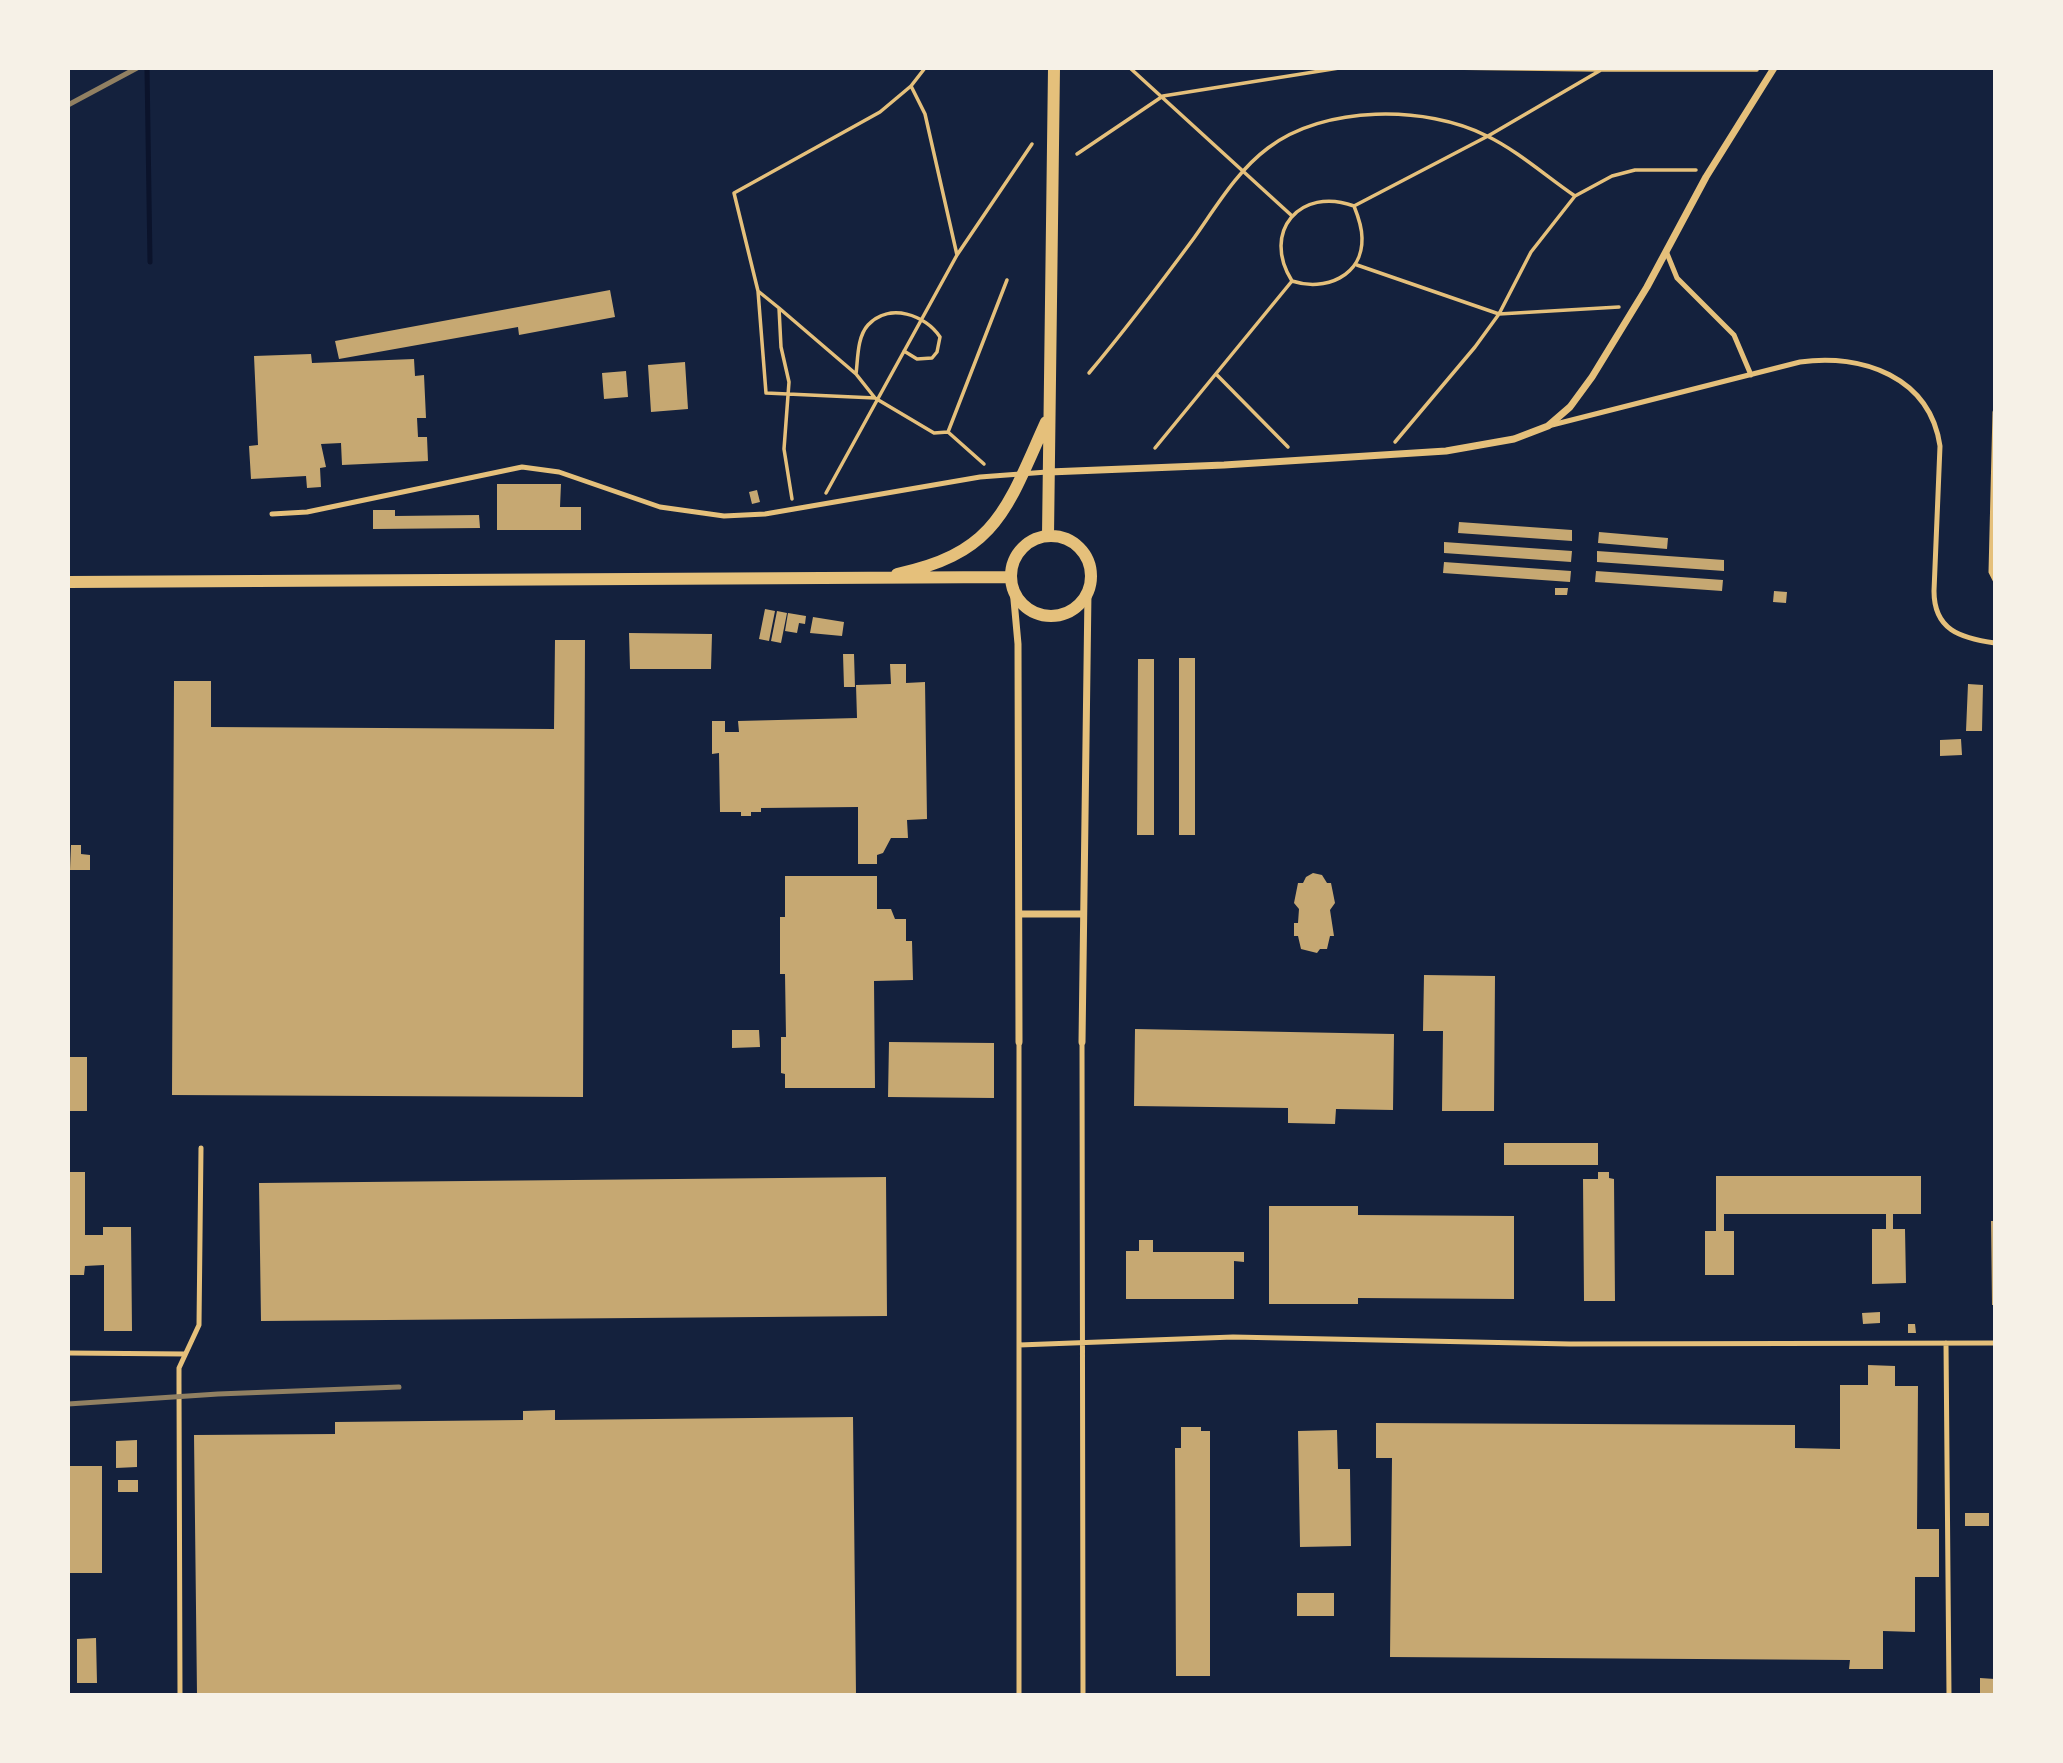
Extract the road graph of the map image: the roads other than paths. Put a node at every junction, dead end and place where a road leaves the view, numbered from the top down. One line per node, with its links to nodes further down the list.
1 (1054, 68): 6 (street)
2 (1774, 69): 3 (street)
3 (1666, 251): 4 (lane); 7 (street)
4 (1751, 375): 7 (lane); 17 (lane)
5 (1995, 412): 13 (lane)
6 (1049, 416): 8 (street); 9 (street)
7 (1548, 426): 8 (street)
8 (1049, 472): 9 (lane); 11 (street)
9 (1023, 473): 10 (lane); 12 (street)
10 (272, 514)
11 (1048, 535): 15 (street); 16 (street)
12 (862, 580): 14 (street); 15 (street)
13 (1995, 580)
14 (68, 582)
15 (1012, 583): 16 (street); 18 (street)
16 (1088, 592): 19 (street)
17 (1995, 643)
18 (1019, 914): 19 (street); 20 (street)
19 (1083, 914): 21 (street)
20 (1019, 1042): 26 (lane)
21 (1082, 1042): 23 (lane)
22 (201, 1148): 28 (lane)
23 (1082, 1343): 24 (lane); 26 (lane); 31 (lane)
24 (1946, 1343): 25 (lane); 32 (lane)
25 (1995, 1343)
26 (1019, 1345): 30 (lane)
27 (68, 1353): 28 (lane)
28 (185, 1354): 29 (lane)
29 (180, 1695)
30 (1019, 1695)
31 (1083, 1695)
32 (1949, 1695)

